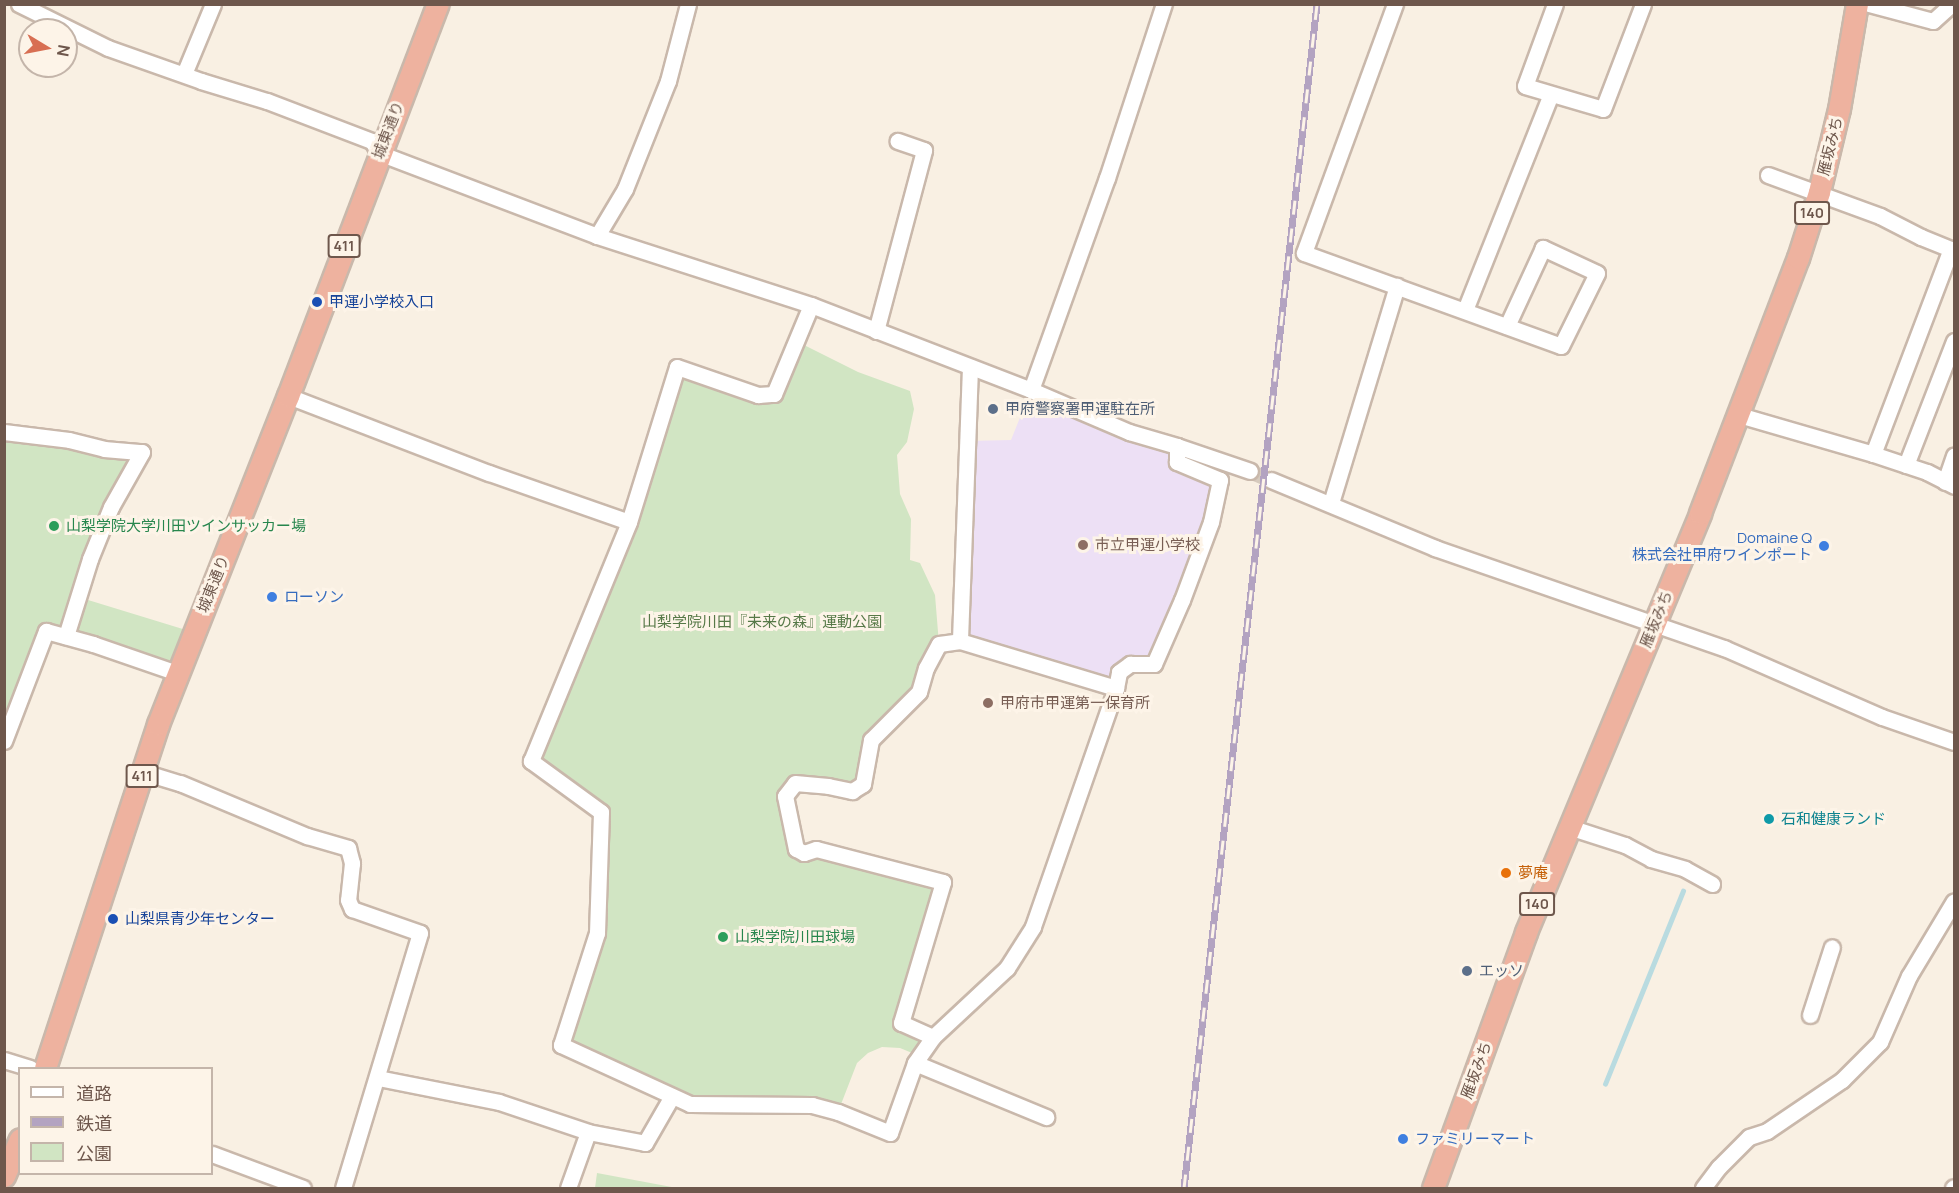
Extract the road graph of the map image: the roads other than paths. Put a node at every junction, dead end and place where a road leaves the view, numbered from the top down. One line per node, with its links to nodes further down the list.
1 (19, 4): 12 (street)
2 (213, 4): 12 (street)
3 (438, 4): 15 (highway, 城東通り / 411)
4 (688, 4): 18 (street)
5 (1164, 4): 27 (street)
6 (1395, 4): 20 (street)
7 (1556, 4): 13 (street)
8 (1643, 4): 13 (street)
9 (1857, 4): 17 (highway, 雁坂みち / 140)
10 (1869, 4): 11 (street)
11 (1953, 5)
12 (183, 74): 15 (street)
13 (1551, 94): 22 (street)
14 (898, 141): 24 (street)
15 (379, 153): 18 (street); 28 (highway, 城東通り / 411)
16 (1767, 175): 17 (street)
17 (1819, 192): 19 (street); 29 (highway, 雁坂みち / 140)
18 (597, 236): 21 (street)
19 (1953, 250): 32 (street)
20 (1397, 286): 22 (street); 38 (street)
21 (811, 305): 24 (street); 39 (street)
22 (1465, 310): 23 (street)
23 (1507, 326): 23 (street)
24 (876, 331): 26 (street)
25 (1954, 341): 34 (street)
26 (970, 367): 27 (street); 42 (street)
27 (1031, 390): 31 (street)
28 (288, 396): 39 (street); 43 (highway, 城東通り / 411)
29 (1739, 415): 32 (street); 40 (highway, 雁坂みち / 140)
30 (4, 432): 41 (street)
31 (1177, 446): 35 (street); 44 (street)
32 (1873, 454): 34 (street)
33 (1954, 456): 37 (street)
34 (1906, 465): 37 (street)
35 (1250, 471)
36 (1271, 480): 38 (street)
37 (1950, 484)
38 (1331, 503): 40 (street)
39 (629, 522): 59 (street)
40 (1655, 624): 46 (street); 48 (highway, 雁坂みち / 140)
41 (66, 636): 43 (street); 45 (street)
42 (960, 641): 44 (street); 53 (street)
43 (177, 673): 47 (highway, 城東通り / 411)
44 (1116, 688): 53 (street)
45 (4, 741)
46 (1954, 742)
47 (143, 772): 57 (highway, 城東通り / 411); 58 (street)
48 (1569, 827): 49 (street); 68 (highway, 雁坂みち / 140)
49 (1712, 884)
50 (1954, 901): 69 (street)
51 (1832, 948): 52 (street)
52 (1810, 1015)
53 (933, 1037): 55 (street)
54 (4, 1060): 56 (street)
55 (915, 1063): 59 (street); 60 (street)
56 (27, 1067)
57 (45, 1067)
58 (378, 1078): 61 (street); 66 (street)
59 (672, 1095): 61 (street)
60 (1046, 1117)
61 (588, 1132): 67 (street)
62 (18, 1144): 64 (highway)
63 (213, 1154): 65 (street)
64 (4, 1176)
65 (303, 1188)
66 (343, 1188)
67 (568, 1188)
68 (1433, 1188)
69 (1704, 1188)

